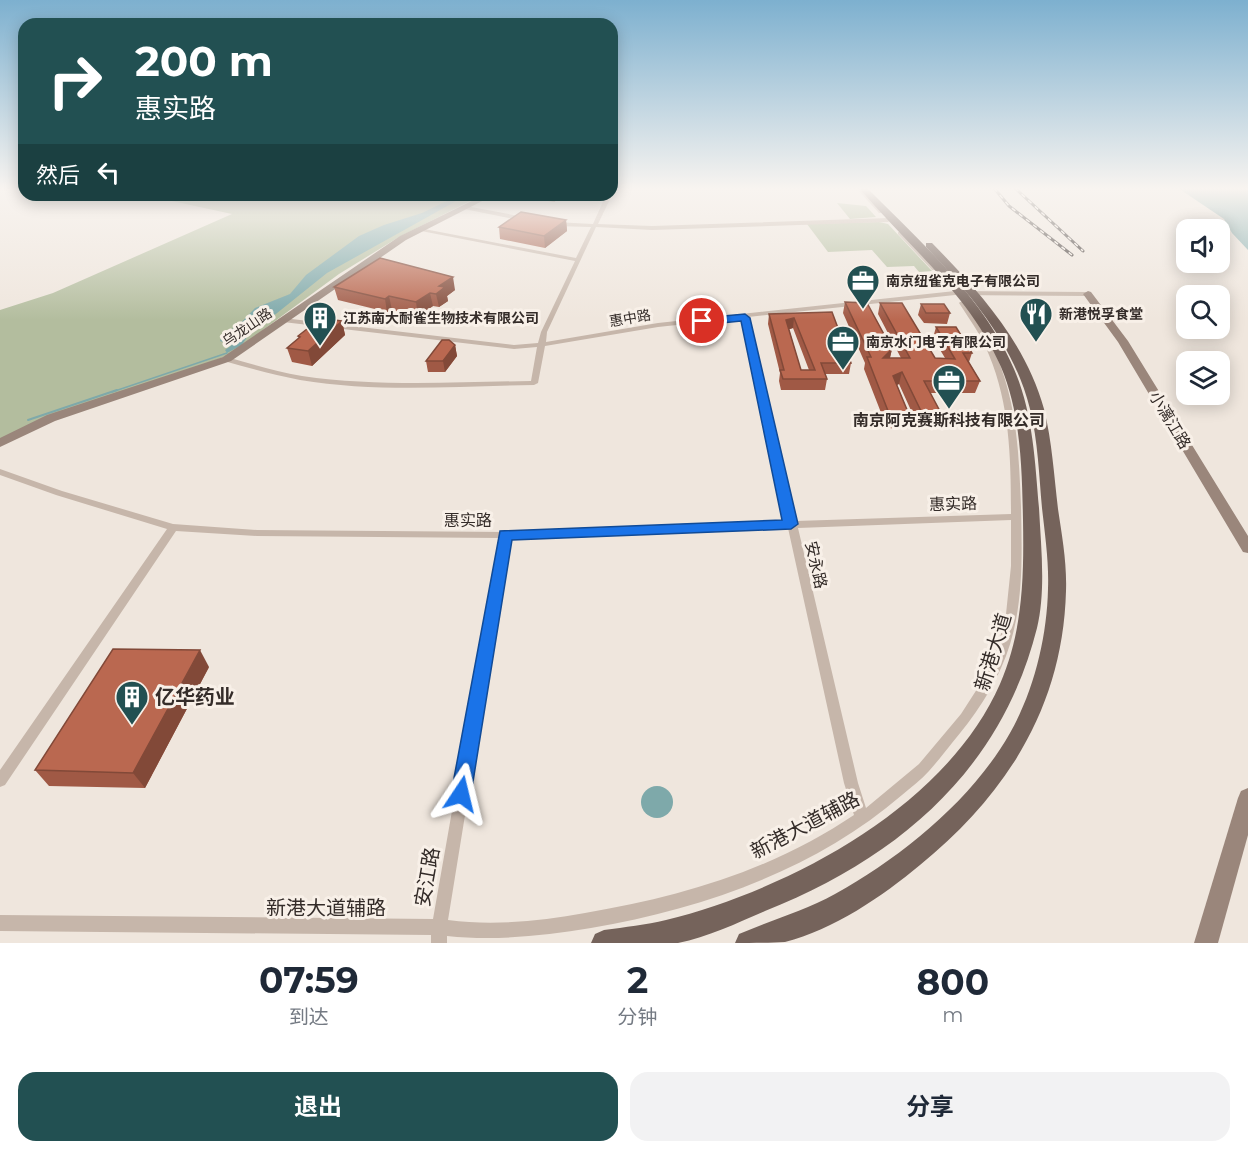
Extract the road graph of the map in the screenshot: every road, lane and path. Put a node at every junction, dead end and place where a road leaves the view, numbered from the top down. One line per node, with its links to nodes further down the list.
1 (416, 232): 11 (street, 乌龙山路)
2 (430, 232): 7 (street)
3 (591, 232): 7 (street)
4 (900, 232): 8 (street, 新港大道辅路)
5 (905, 232): 8 (main road, 新港大道)
6 (910, 232): 8 (main road, 新港大道)
7 (578, 260): 12 (street)
8 (962, 292): 9 (street, 惠中路); 10 (street, 惠中路); 16 (street, 新港大道辅路); 27 (main road, 新港大道); 28 (main road, 新港大道)
9 (1088, 294): 20 (street, 小漓江路)
10 (745, 318): 12 (street, 惠中路); 17 (street, 安永路)
11 (284, 320): 12 (street, 惠中路); 13 (street, 乌龙山路)
12 (540, 345): 13 (street)
13 (227, 359): 14 (street, 乌龙山路)
14 (0, 443)
15 (0, 472): 18 (street, 惠实路)
16 (1016, 517): 17 (street, 惠实路); 23 (street, 新港大道辅路)
17 (791, 524): 19 (street, 惠实路); 23 (street, 安永路)
18 (173, 527): 19 (street, 惠实路); 21 (street)
19 (506, 535): 25 (street, 安江路)
20 (1248, 548)
21 (0, 781)
22 (1248, 798): 29 (street)
23 (862, 817): 25 (street, 新港大道辅路)
24 (0, 923): 25 (street, 新港大道辅路)
25 (439, 927): 26 (street, 安江路)
26 (439, 943)
27 (604, 943)
28 (748, 943)
29 (1206, 943)

